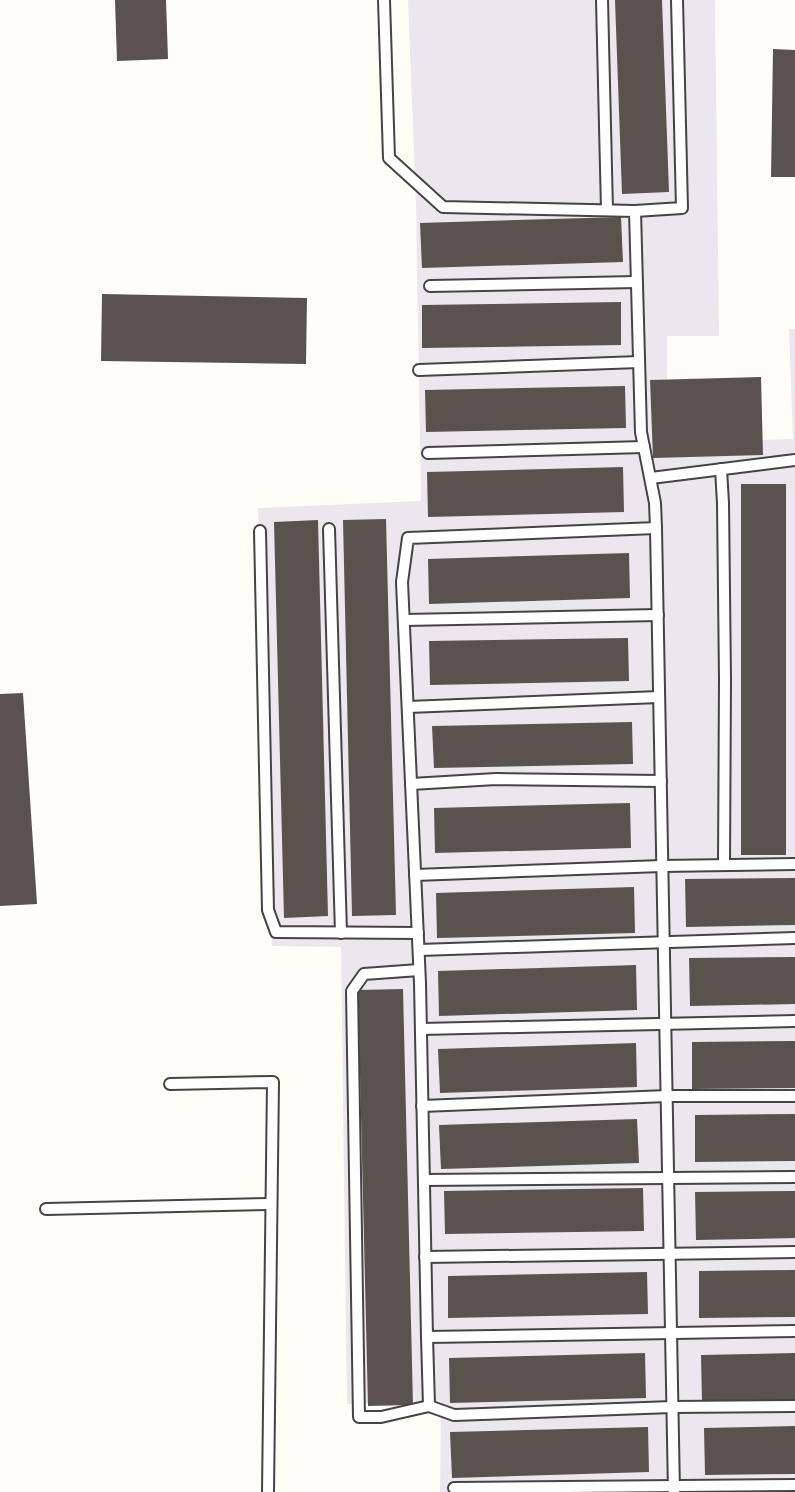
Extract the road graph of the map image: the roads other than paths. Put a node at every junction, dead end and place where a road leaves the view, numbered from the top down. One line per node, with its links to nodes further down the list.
1 (384, 0): 4 (lane)
2 (602, 0): 4 (lane)
3 (677, 0): 5 (lane)
4 (607, 210): 5 (lane)
5 (635, 211): 6 (lane)
6 (637, 282): 7 (lane); 8 (lane)
7 (430, 286)
8 (639, 362): 9 (lane); 10 (lane)
9 (419, 370)
10 (644, 447): 11 (lane); 14 (lane)
11 (428, 453)
12 (795, 460): 13 (lane)
13 (721, 469): 14 (lane); 25 (lane)
14 (651, 478): 15 (lane)
15 (656, 527): 18 (lane); 19 (lane)
16 (330, 529): 28 (lane)
17 (260, 530): 28 (lane)
18 (658, 615): 19 (lane); 20 (lane)
19 (404, 620): 21 (lane)
20 (659, 697): 21 (lane); 22 (lane)
21 (408, 707): 23 (lane)
22 (661, 781): 23 (lane); 26 (lane)
23 (411, 783): 27 (lane)
24 (795, 864): 25 (lane)
25 (724, 865): 26 (lane)
26 (662, 866): 27 (lane); 31 (lane)
27 (415, 875): 29 (lane)
28 (341, 933): 29 (lane)
29 (418, 933): 32 (lane)
30 (795, 938): 31 (lane)
31 (664, 943): 32 (lane); 35 (lane)
32 (419, 950): 33 (lane)
33 (419, 970): 36 (lane); 52 (lane)
34 (795, 1021): 35 (lane)
35 (666, 1022): 36 (lane); 38 (lane)
36 (421, 1029): 40 (lane)
37 (170, 1084): 44 (lane)
38 (667, 1096): 39 (lane); 40 (lane); 42 (lane)
39 (795, 1096)
40 (422, 1106): 43 (lane)
41 (795, 1177): 42 (lane)
42 (668, 1178): 43 (lane); 47 (lane)
43 (424, 1180): 48 (lane)
44 (270, 1204): 45 (lane); 58 (lane)
45 (46, 1209)
46 (795, 1252): 47 (lane)
47 (670, 1253): 48 (lane); 50 (lane)
48 (425, 1257): 51 (lane)
49 (795, 1331): 50 (lane)
50 (671, 1332): 51 (lane); 54 (lane)
51 (427, 1337): 52 (lane)
52 (429, 1406): 54 (lane)
53 (795, 1406): 54 (lane)
54 (672, 1407): 57 (lane)
55 (795, 1485): 57 (lane)
56 (454, 1488): 57 (lane)
57 (674, 1489)
58 (268, 1492)

